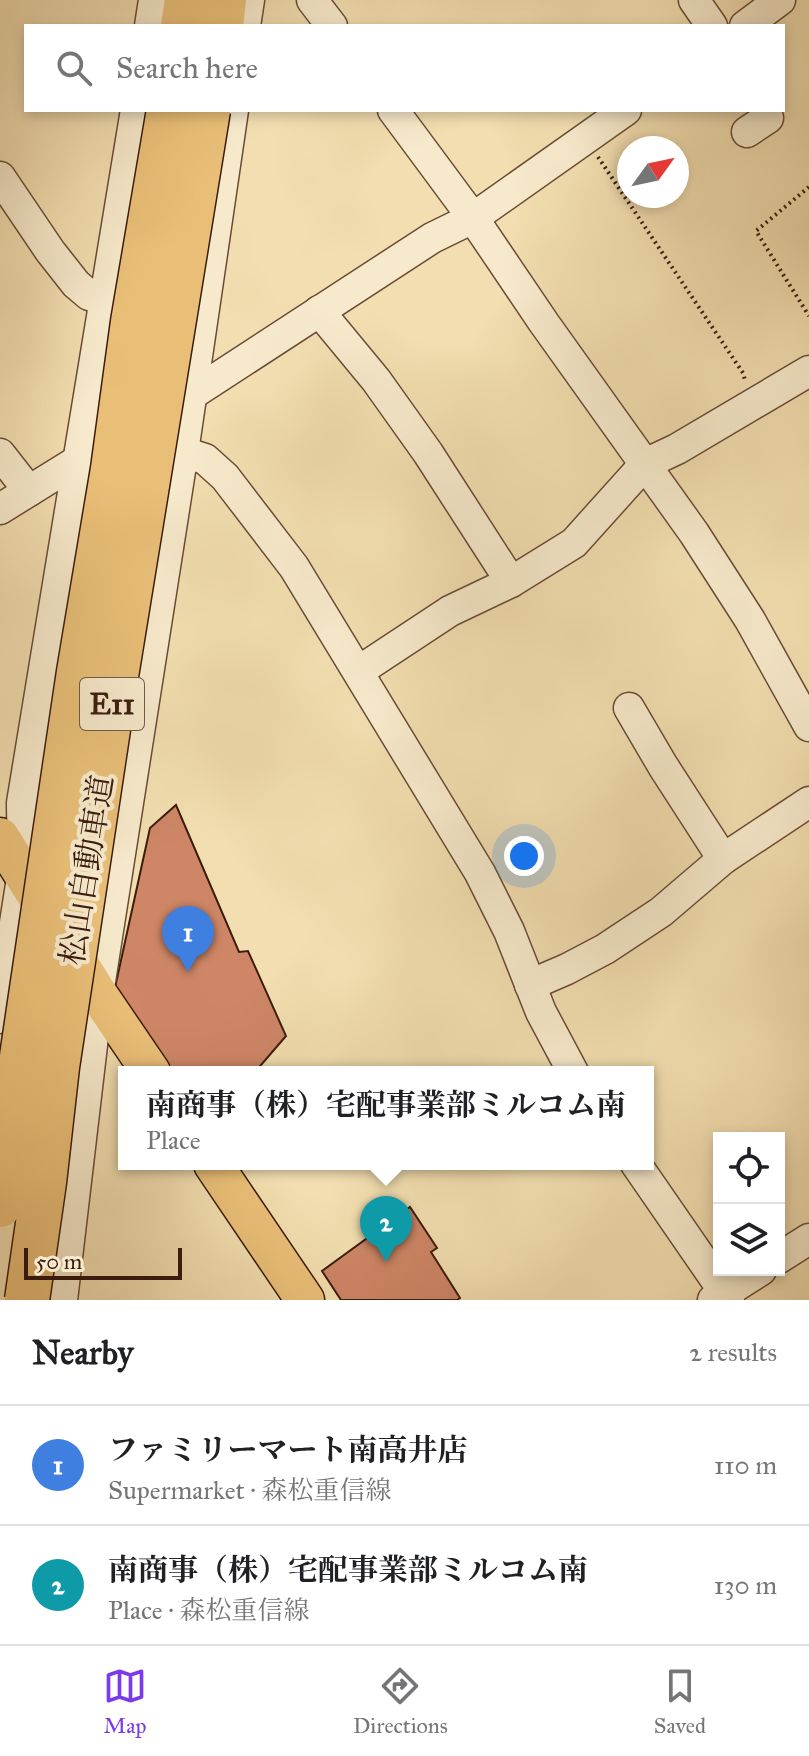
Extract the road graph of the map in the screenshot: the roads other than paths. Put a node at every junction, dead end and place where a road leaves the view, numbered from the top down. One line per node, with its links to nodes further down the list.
1 (154, 0): 8 (street)
2 (187, 0): 9 (highway)
3 (224, 0): 10 (highway)
4 (249, 0): 11 (street)
5 (312, 0): 12 (street)
6 (694, 0): 13 (street)
7 (780, 0): 14 (street)
8 (150, 24)
9 (183, 24)
10 (221, 24)
11 (245, 24)
12 (330, 24)
13 (711, 24)
14 (748, 24)
15 (136, 112): 23 (street)
16 (169, 112): 48 (highway, 松山自動車道 / E11, bridge)
17 (208, 112): 53 (highway, 松山自動車道 / E11, bridge)
18 (233, 112): 26 (street)
19 (394, 112): 22 (street)
20 (623, 112): 22 (street)
21 (0, 177): 23 (street)
22 (473, 218): 24 (street); 30 (street)
23 (105, 300): 29 (street)
24 (319, 311): 26 (street); 33 (street)
25 (809, 371): 30 (street)
26 (191, 395): 27 (street)
27 (183, 452): 34 (street); 42 (street)
28 (0, 454): 31 (street)
29 (79, 460): 31 (street); 40 (street)
30 (645, 464): 33 (street); 36 (street)
31 (29, 491): 32 (street)
32 (0, 509)
33 (511, 582): 34 (street)
34 (359, 671): 41 (street)
35 (629, 708): 39 (street)
36 (809, 726)
37 (809, 802): 39 (street)
38 (0, 837): 40 (main road)
39 (723, 859): 41 (street)
40 (11, 880): 42 (main road); 43 (street)
41 (530, 985): 45 (street)
42 (98, 994): 44 (main road); 54 (street)
43 (0, 1018)
44 (147, 1066)
45 (570, 1066)
46 (217, 1170): 55 (main road)
47 (640, 1170): 52 (street)
48 (0, 1205)
49 (809, 1239): 50 (street)
50 (785, 1254)
51 (753, 1276): 52 (street)
52 (722, 1298)
53 (27, 1300)
54 (62, 1300)
55 (305, 1300)

